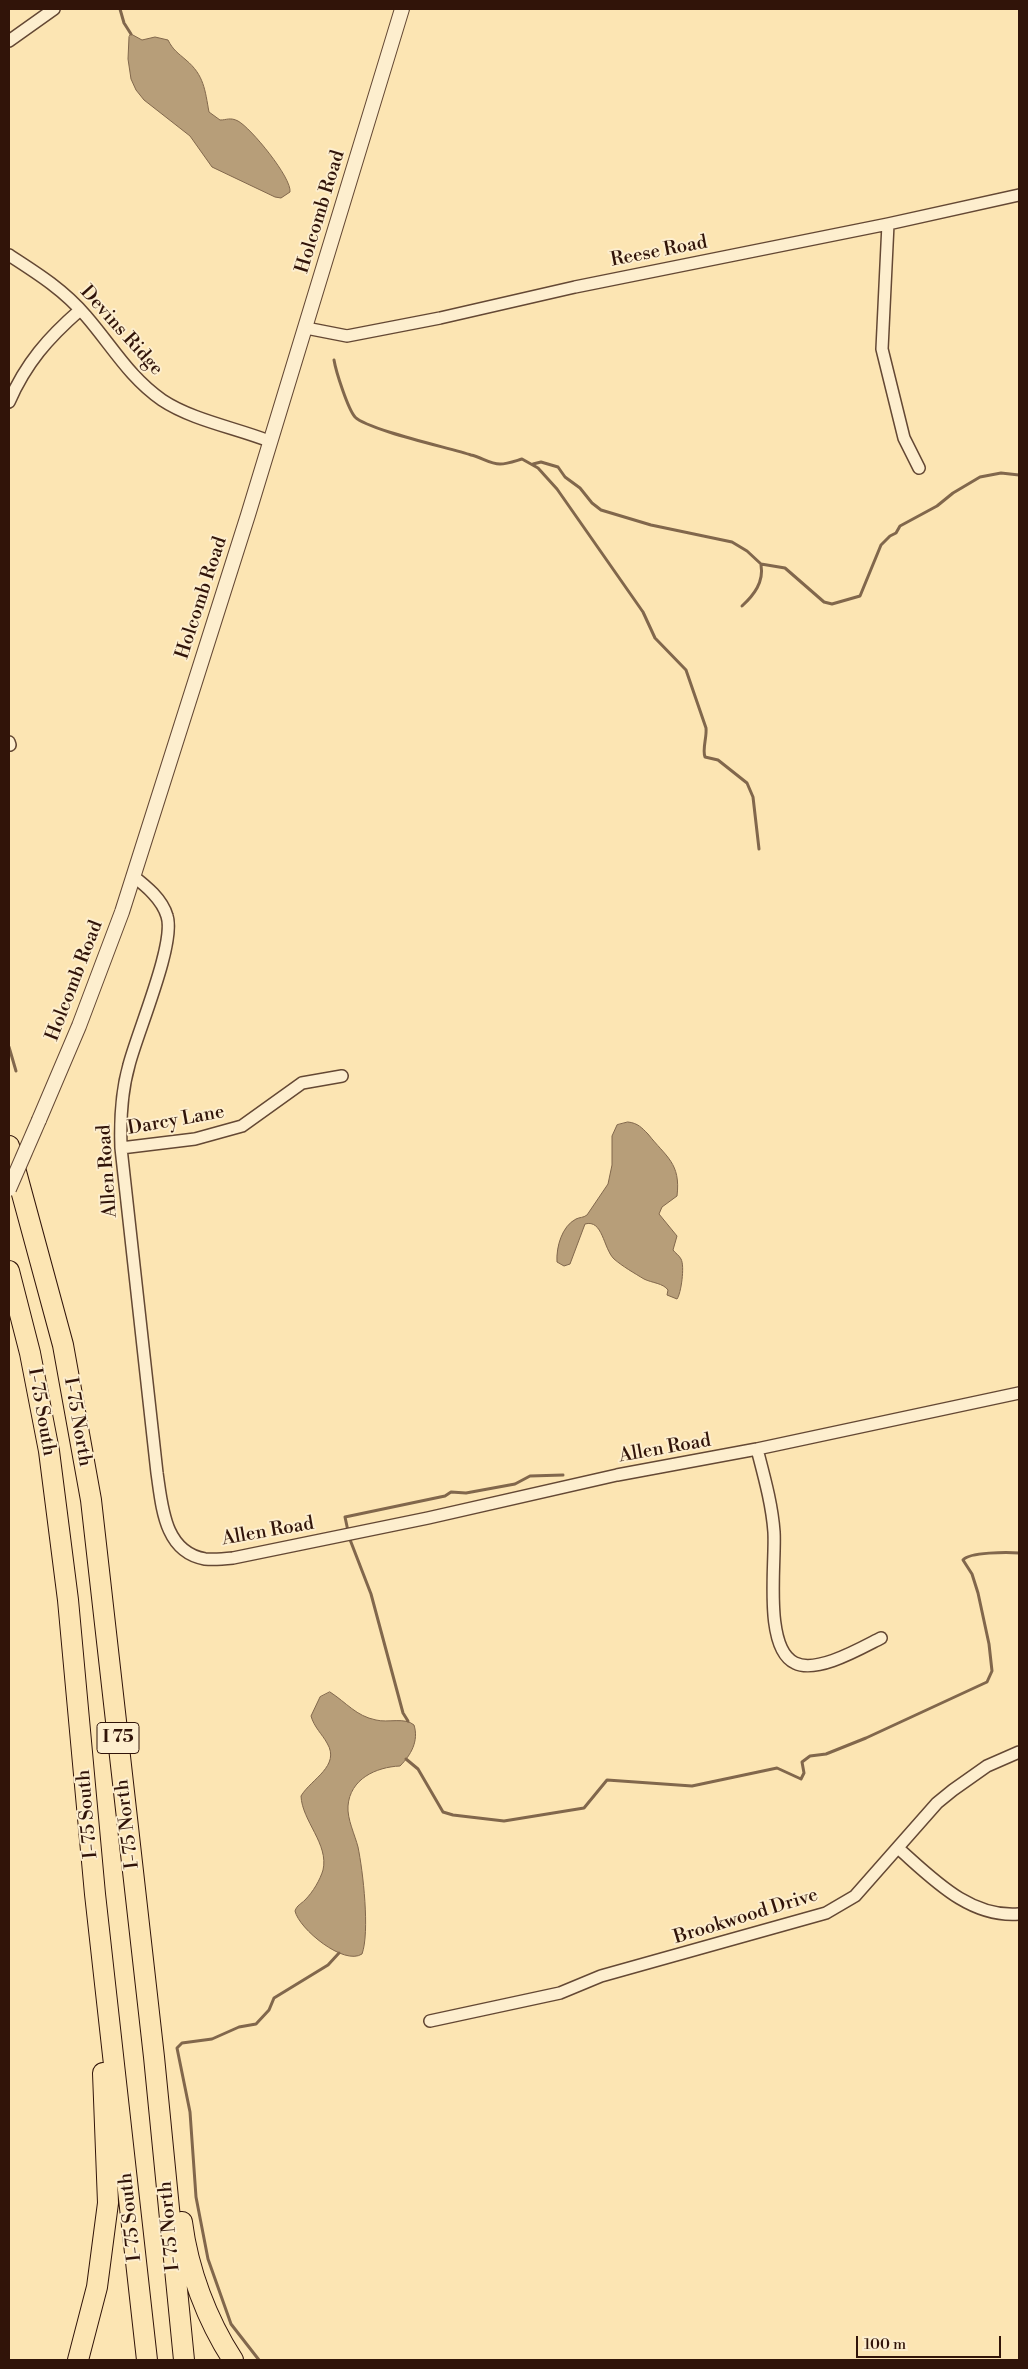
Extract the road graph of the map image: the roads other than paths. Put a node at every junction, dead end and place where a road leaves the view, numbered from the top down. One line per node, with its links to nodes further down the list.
1 (54, 9): 3 (street)
2 (402, 9): 8 (street, Holcomb Road)
3 (9, 41)
4 (1019, 195): 5 (street, Reese Road)
5 (888, 224): 8 (street, Reese Road); 11 (street)
6 (9, 254): 7 (street, Devins Ridge)
7 (80, 310): 9 (street); 10 (street, Devins Ridge)
8 (306, 328): 10 (street, Holcomb Road)
9 (9, 402)
10 (269, 441): 12 (street, Holcomb Road)
11 (919, 468)
12 (133, 876): 15 (street, Allen Road); 16 (street, Holcomb Road, bridge)
13 (342, 1076): 15 (street, Darcy Lane)
14 (9, 1146): 26 (highway, I-75 North / I 75)
15 (121, 1148): 19 (street, Allen Road)
16 (9, 1188)
17 (9, 1272): 23 (highway, I-75 South / I 75)
18 (1019, 1393): 19 (street, Allen Road)
19 (757, 1449): 20 (street)
20 (881, 1638)
21 (1019, 1752): 22 (street, Brookwood Drive)
22 (898, 1848): 24 (street); 25 (street, Brookwood Drive)
23 (95, 1894): 27 (highway); 28 (highway, I-75 South / I 75)
24 (1019, 1914)
25 (430, 2021)
26 (154, 2057): 29 (highway, I-75 North / I 75); 30 (highway)
27 (78, 2360)
28 (147, 2360)
29 (184, 2360)
30 (233, 2360)

